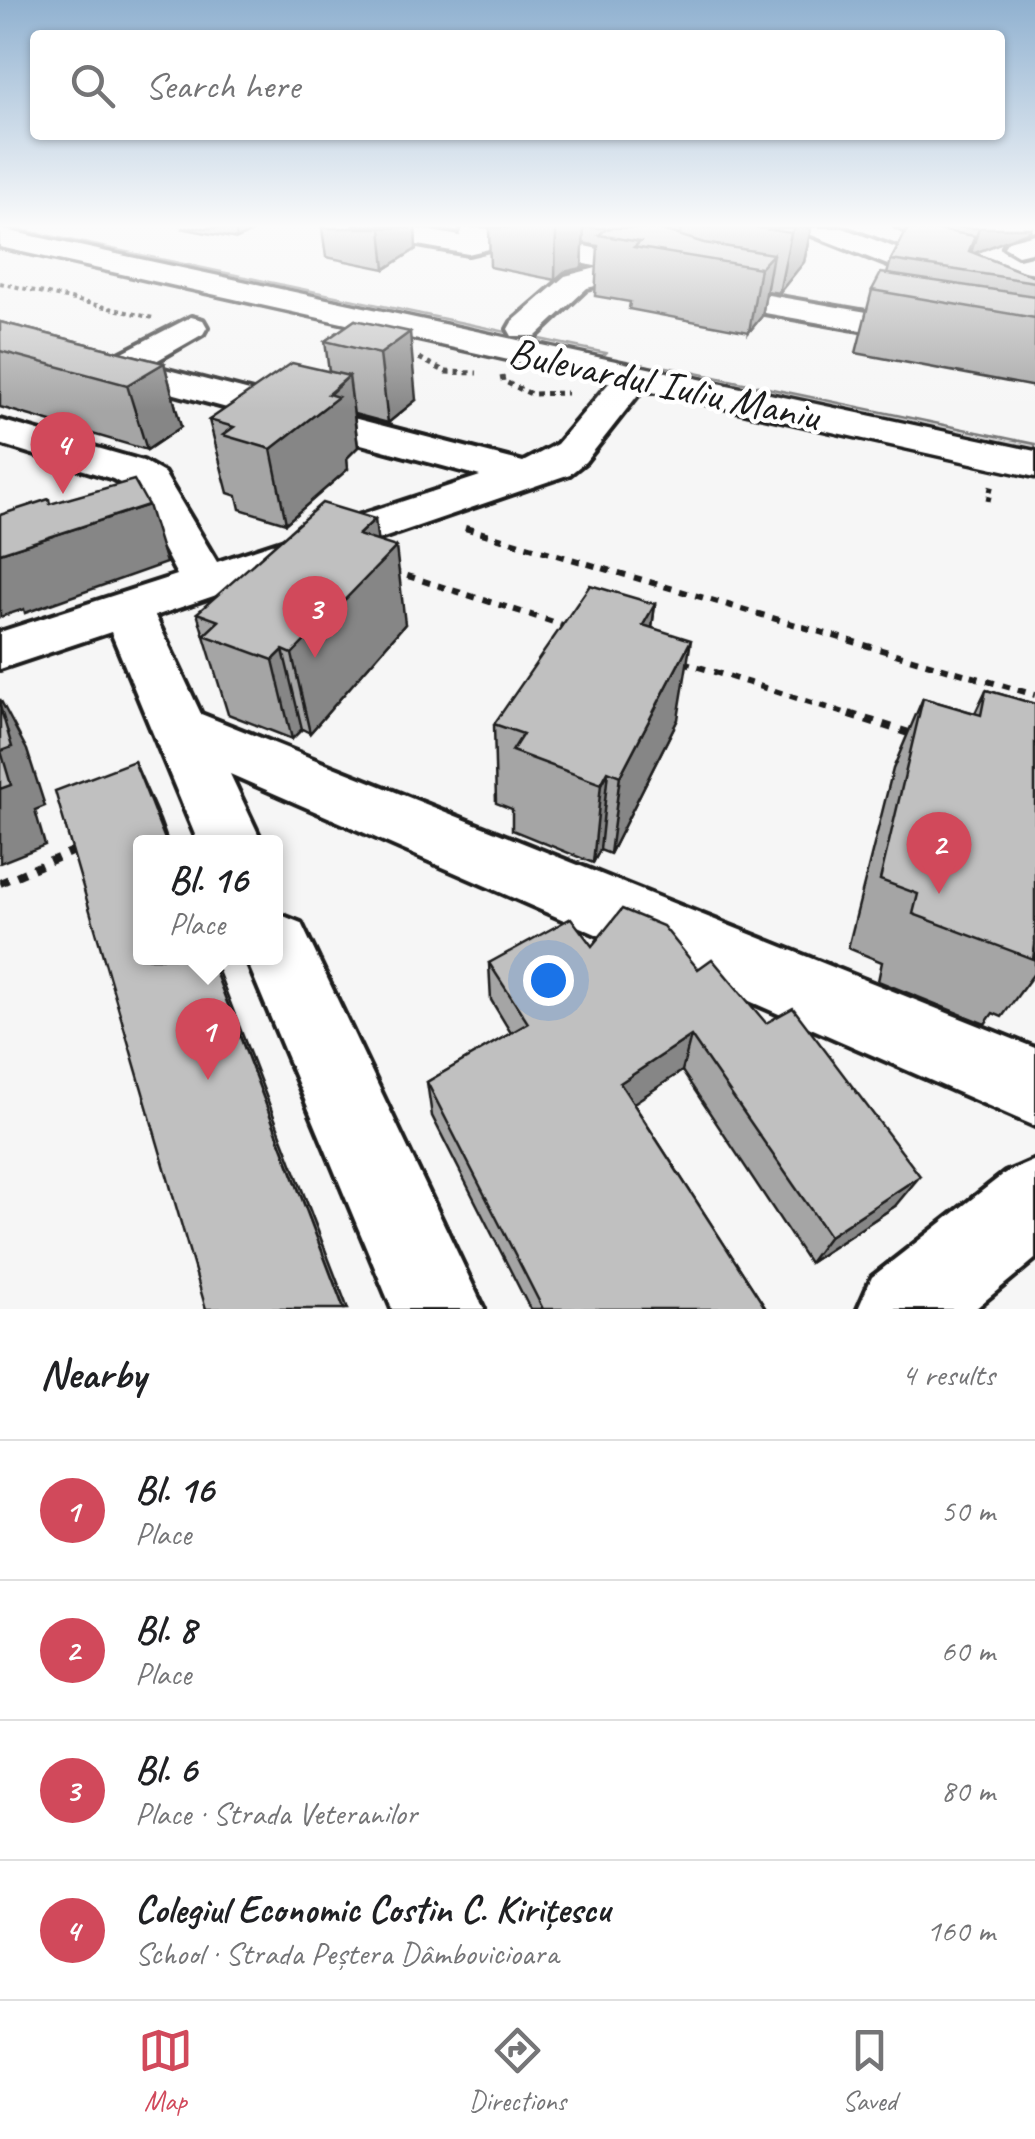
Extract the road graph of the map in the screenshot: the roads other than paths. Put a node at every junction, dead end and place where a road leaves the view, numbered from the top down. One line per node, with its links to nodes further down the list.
1 (233, 289): 10 (main road, Bulevardul Iuliu Maniu)
2 (337, 289): 6 (main road, Bulevardul Iuliu Maniu)
3 (568, 289): 6 (street)
4 (690, 289): 8 (street)
5 (191, 327): 9 (street)
6 (524, 328): 12 (main road, Bulevardul Iuliu Maniu)
7 (0, 338): 9 (street)
8 (1035, 351)
9 (118, 369): 14 (street)
10 (634, 377): 13 (main road, Bulevardul Iuliu Maniu); 14 (street)
11 (0, 432): 15 (street)
12 (1035, 434)
13 (1035, 464)
14 (525, 475): 15 (street)
15 (206, 583): 16 (street)
16 (127, 609): 17 (street); 18 (street)
17 (0, 651)
18 (180, 728): 19 (street); 21 (street)
19 (227, 835)
20 (283, 961): 23 (street)
21 (1035, 1086)
22 (1035, 1203): 24 (street)
23 (438, 1309)
24 (904, 1309)

